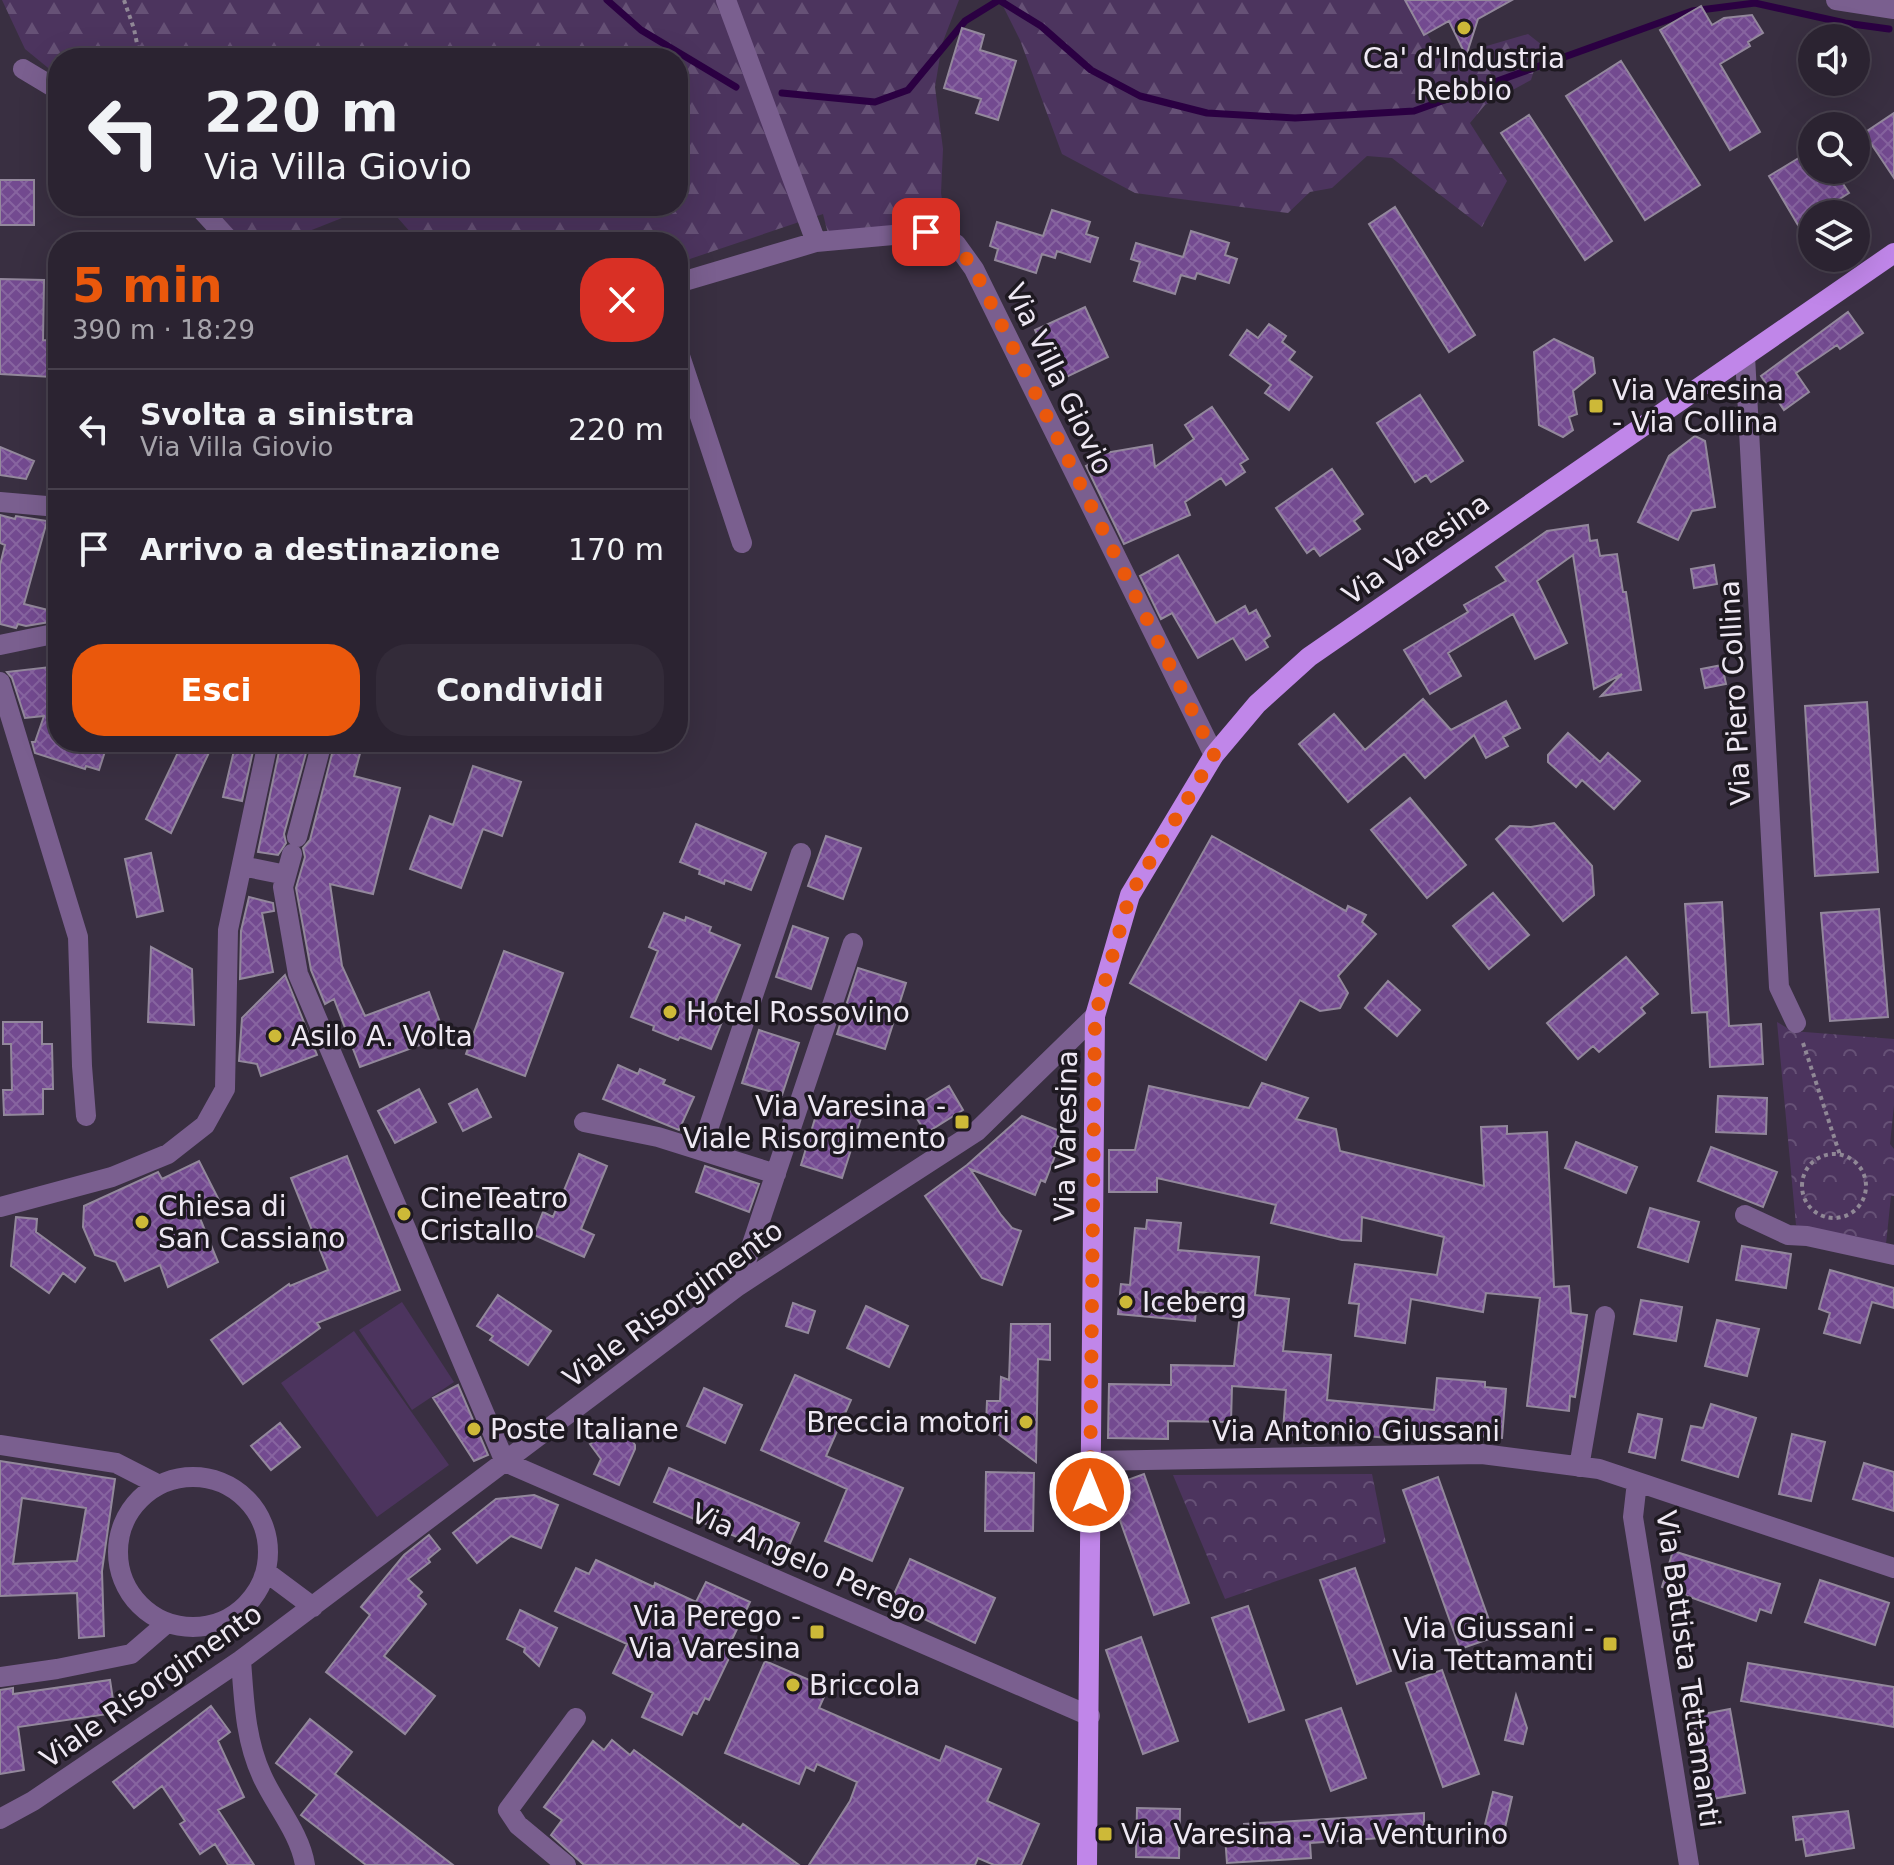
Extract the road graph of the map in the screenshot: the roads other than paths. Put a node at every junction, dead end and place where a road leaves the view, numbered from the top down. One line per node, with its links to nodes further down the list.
1 (726, 0): 8 (street)
2 (1836, 0): 3 (street)
3 (1894, 9)
4 (23, 69): 5 (street)
5 (48, 84)
6 (207, 216): 7 (street)
7 (222, 232)
8 (816, 242): 10 (street, Via Villa Giovio); 21 (street, Via Villa Giovio)
9 (1894, 253): 11 (main road, Via Varesina)
10 (688, 280)
11 (1745, 356): 21 (main road, Via Varesina); 27 (street, Via Piero Collina)
12 (688, 380): 15 (street)
13 (0, 502): 14 (street)
14 (48, 506)
15 (742, 543)
16 (48, 635): 17 (street)
17 (0, 645)
18 (0, 682): 28 (street)
19 (266, 752): 23 (street)
20 (319, 752): 24 (street)
21 (1214, 755): 26 (main road, Via Varesina)
22 (801, 853): 30 (street)
23 (242, 866): 24 (street); 32 (street)
24 (286, 875): 39 (street)
25 (853, 943): 31 (street)
26 (1095, 1016): 35 (street, Viale Risorgimento); 38 (main road, Via Varesina)
27 (1796, 1023)
28 (86, 1116)
29 (584, 1122): 30 (street)
30 (701, 1150): 31 (street)
31 (776, 1174): 35 (street)
32 (0, 1207)
33 (1745, 1215): 34 (street)
34 (1894, 1255)
35 (738, 1286): 39 (street, Viale Risorgimento)
36 (1605, 1316): 40 (street)
37 (0, 1445): 42 (street)
38 (1090, 1461): 40 (street, Via Antonio Giussani); 49 (main road, Via Varesina)
39 (505, 1462): 45 (street, Viale Risorgimento); 49 (street, Via Angelo Perego)
40 (1579, 1467): 41 (street, Via Antonio Giussani)
41 (1637, 1482): 43 (street, Via Antonio Giussani); 55 (street, Via Battista Tettamanti)
42 (159, 1485): 44 (street); 46 (street)
43 (1894, 1568)
44 (266, 1572): 45 (street); 46 (street)
45 (313, 1607): 47 (street, Viale Risorgimento)
46 (167, 1623): 48 (street)
47 (241, 1660): 51 (street, Viale Risorgimento); 52 (street)
48 (0, 1677)
49 (1090, 1716): 54 (main road, Via Varesina)
50 (576, 1718): 53 (street)
51 (0, 1819)
52 (305, 1865)
53 (566, 1865)
54 (1087, 1865)
55 (1689, 1865)

